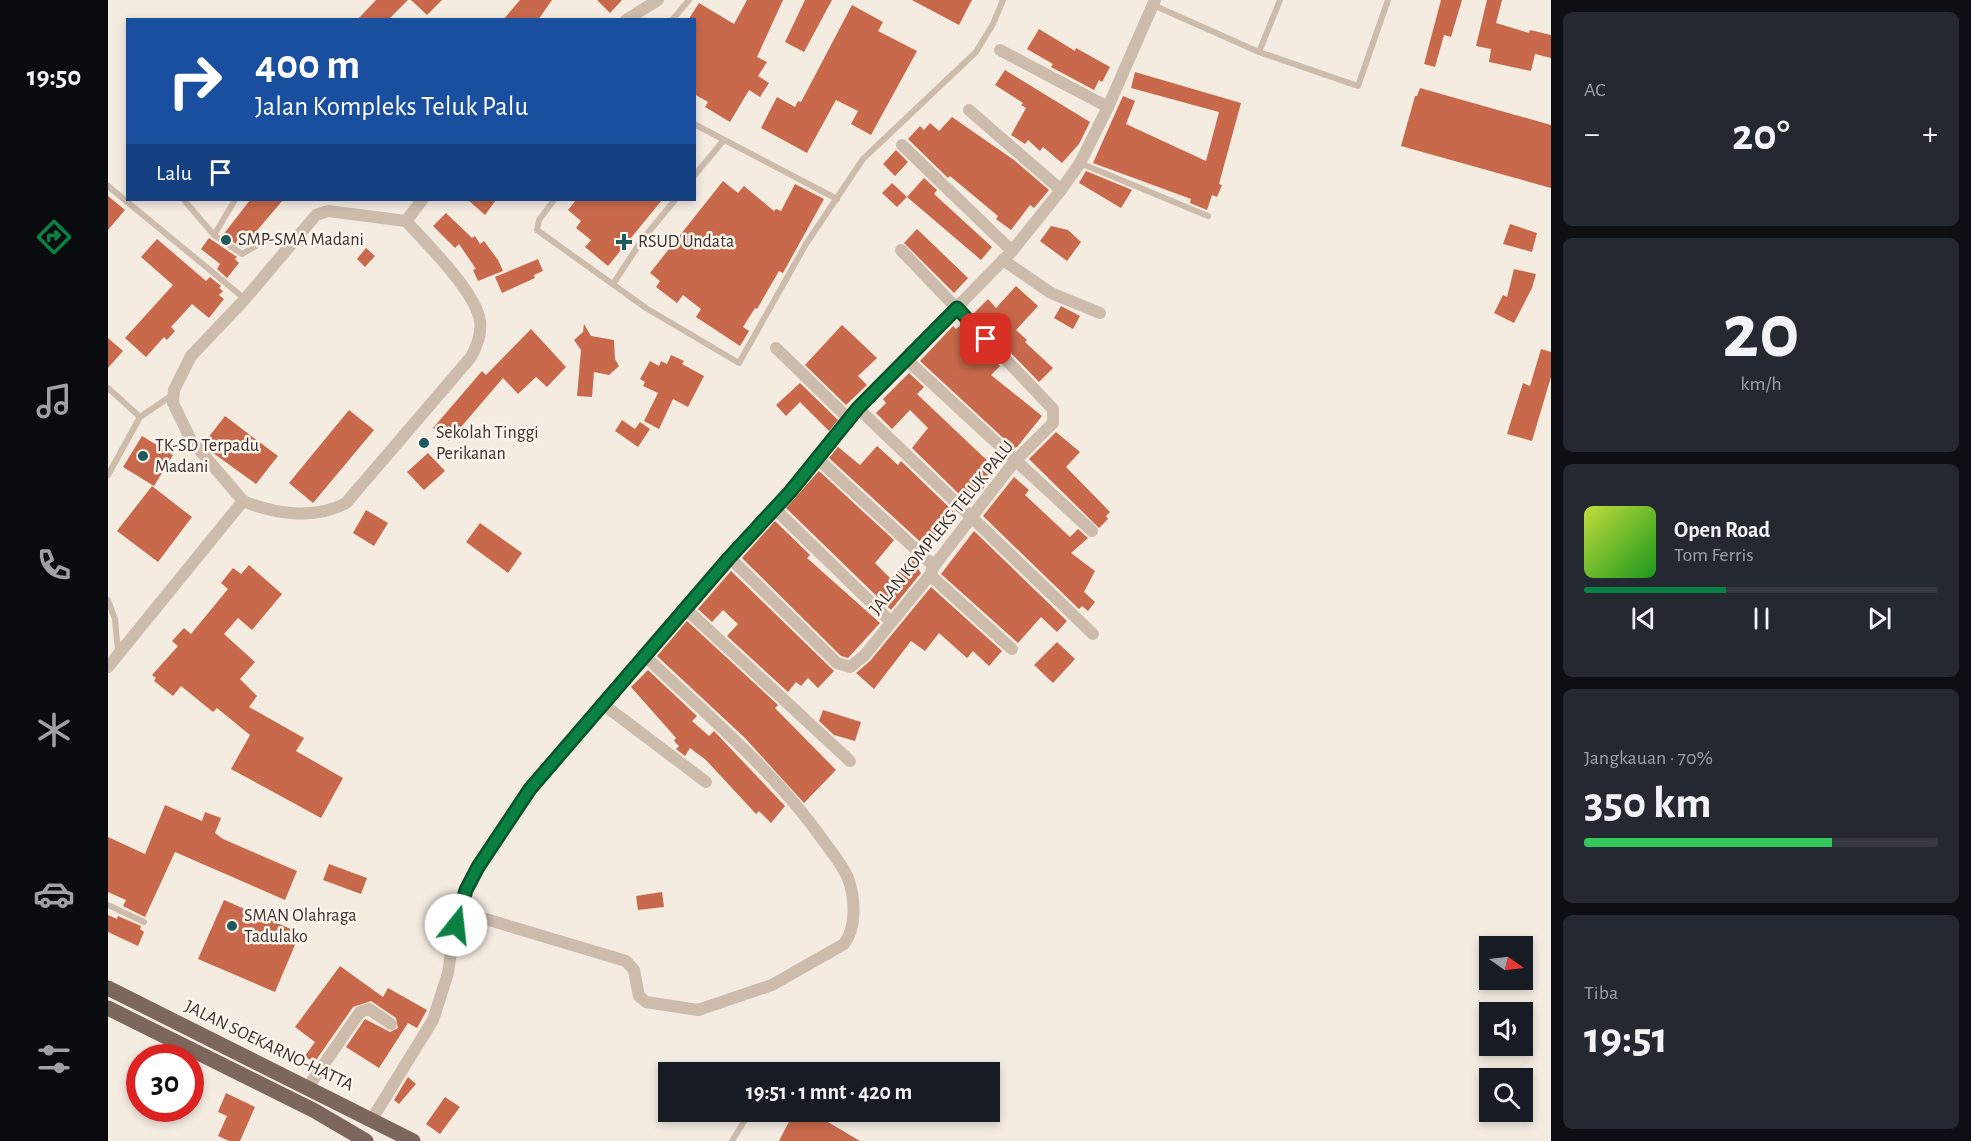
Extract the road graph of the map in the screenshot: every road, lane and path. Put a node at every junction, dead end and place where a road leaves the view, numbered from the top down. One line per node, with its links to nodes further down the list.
1 (658, 0): 7 (street)
2 (689, 0): 8 (lane)
3 (1003, 0): 20 (lane)
4 (1280, 0): 10 (lane)
5 (1388, 0): 10 (lane)
6 (1154, 2): 10 (lane); 11 (street)
7 (629, 18)
8 (674, 18)
9 (1000, 50): 11 (street)
10 (1259, 52)
11 (1108, 107): 16 (street)
12 (969, 110): 19 (street)
13 (696, 125): 14 (lane)
14 (723, 141): 17 (lane); 20 (lane)
15 (902, 145): 33 (street)
16 (1080, 163): 19 (street); 28 (lane)
17 (696, 174)
18 (108, 186): 22 (lane)
19 (1062, 190): 33 (street)
20 (837, 199): 35 (lane)
21 (126, 201): 36 (lane)
22 (126, 201)
23 (185, 201): 30 (lane)
24 (232, 201): 30 (lane)
25 (418, 201): 29 (street)
26 (553, 201): 35 (lane)
27 (674, 201): 35 (lane)
28 (1208, 216)
29 (406, 221): 31 (street); 49 (street)
30 (214, 235): 31 (lane)
31 (295, 239): 36 (street)
32 (901, 249): 37 (street)
33 (1012, 250): 34 (street)
34 (1003, 260): 37 (street); 38 (street)
35 (613, 284)
36 (245, 300): 42 (street)
37 (957, 308): 40 (street); 47 (street, JALAN KOMPLEKS TELUK PALU)
38 (1100, 313)
39 (776, 348): 45 (street)
40 (906, 359): 43 (street); 47 (street)
41 (108, 388): 44 (lane)
42 (174, 394): 44 (lane); 49 (street)
43 (858, 408): 45 (street); 51 (street)
44 (140, 417): 48 (lane)
45 (849, 419): 46 (street)
46 (818, 459): 50 (street); 54 (street)
47 (1014, 462): 51 (street, JALAN KOMPLEKS TELUK PALU); 52 (street)
48 (108, 475)
49 (243, 501): 60 (street)
50 (775, 509): 53 (street); 57 (street)
51 (971, 517): 54 (street, JALAN KOMPLEKS TELUK PALU); 58 (street)
52 (1092, 531)
53 (729, 558): 56 (street); 57 (street, JALAN KOMPLEKS TELUK PALU)
54 (932, 570): 57 (street, JALAN KOMPLEKS TELUK PALU); 59 (street)
55 (108, 600): 60 (lane)
56 (687, 610): 61 (street); 64 (street)
57 (890, 621)
58 (1093, 634)
59 (1012, 650)
60 (118, 655): 62 (street)
61 (646, 657): 63 (street); 67 (street)
62 (108, 667)
63 (604, 705): 65 (street); 67 (street)
64 (850, 761)
65 (706, 782)
66 (108, 905): 68 (lane)
67 (459, 911): 73 (street)
68 (144, 922)
69 (108, 988): 72 (main road, JALAN SOEKARNO-HATTA)
70 (108, 1008): 75 (main road, JALAN SOEKARNO-HATTA)
71 (391, 1024): 72 (street)
72 (308, 1087): 73 (main road, JALAN SOEKARNO-HATTA)
73 (372, 1119): 76 (main road, JALAN SOEKARNO-HATTA)
74 (744, 1122): 77 (lane)
75 (366, 1141)
76 (413, 1141)
77 (732, 1141)

